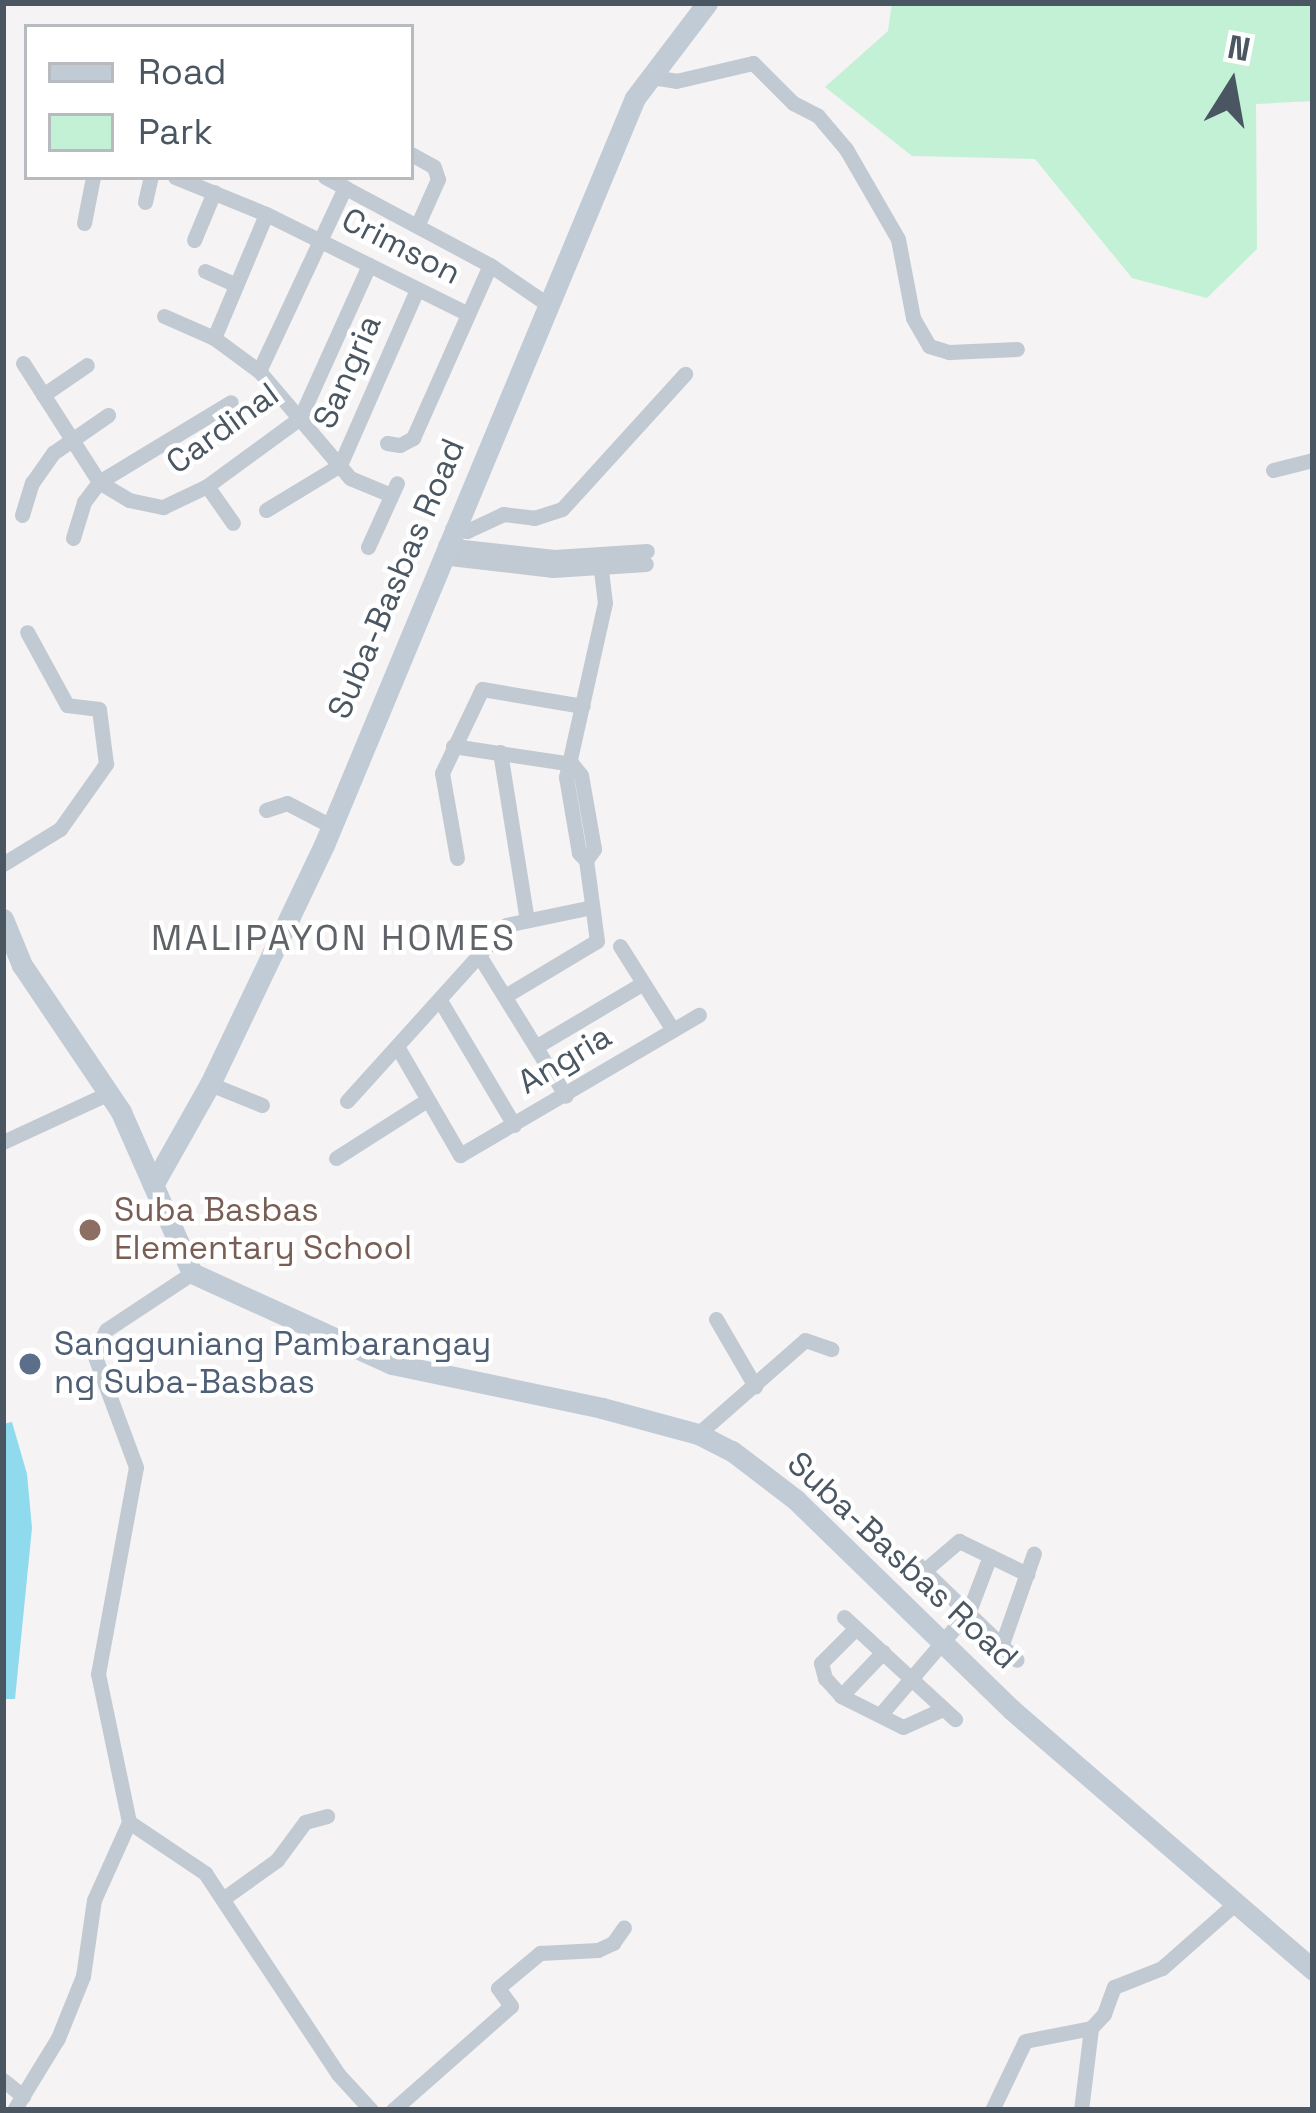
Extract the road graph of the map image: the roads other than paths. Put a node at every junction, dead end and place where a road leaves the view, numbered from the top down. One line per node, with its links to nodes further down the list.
1 (706, 3): 2 (street, Suba-Basbas Road)
2 (652, 76): 21 (street, Suba-Basbas Road); 25 (street)
3 (414, 156): 13 (street)
4 (92, 180): 12 (street)
5 (150, 180): 10 (street)
6 (184, 180): 9 (street, Crimson)
7 (332, 180): 8 (street)
8 (345, 187): 13 (street); 14 (street)
9 (214, 192): 11 (street, Crimson); 15 (street)
10 (145, 202)
11 (266, 214): 14 (street, Crimson); 19 (street)
12 (84, 223)
13 (418, 224): 17 (street)
14 (319, 239): 16 (street, Crimson); 28 (street)
15 (194, 240)
16 (369, 265): 20 (street, Crimson); 33 (street, Cardinal)
17 (490, 265): 21 (street); 22 (street)
18 (205, 271): 19 (street)
19 (236, 285): 24 (street)
20 (417, 290): 22 (street, Crimson); 37 (street, Sangria)
21 (550, 299): 45 (street, Suba-Basbas Road)
22 (468, 314): 35 (street)
23 (164, 316): 24 (street)
24 (214, 338): 28 (street)
25 (1017, 349)
26 (23, 363): 30 (street)
27 (87, 365): 30 (street)
28 (259, 371): 33 (street)
29 (686, 374): 45 (street)
30 (43, 395): 34 (street)
31 (231, 402): 39 (street)
32 (108, 415): 34 (street)
33 (300, 418): 37 (street); 40 (street, Cardinal)
34 (68, 440): 39 (street); 42 (street)
35 (387, 443)
36 (1313, 460): 38 (street)
37 (340, 465): 41 (street, Sangria); 46 (street)
38 (1273, 470)
39 (99, 482): 40 (street, Cardinal); 44 (street)
40 (207, 486): 43 (street)
41 (266, 510)
42 (22, 515)
43 (233, 523)
44 (74, 538)
45 (446, 544): 48 (street); 55 (street, Suba-Basbas Road)
46 (368, 548)
47 (647, 558): 48 (street)
48 (600, 568): 50 (street)
49 (27, 632): 57 (street)
50 (583, 706): 51 (street); 53 (street)
51 (453, 746): 52 (street); 56 (street)
52 (500, 752): 53 (street); 60 (street)
53 (572, 764): 58 (street)
54 (266, 810): 55 (street)
55 (331, 826): 70 (street, Suba-Basbas Road)
56 (457, 858)
57 (3, 865)
58 (592, 907): 60 (street); 64 (street)
59 (3, 919): 71 (street)
60 (526, 920): 62 (street)
61 (620, 946): 63 (street)
62 (480, 957): 64 (street); 65 (street)
63 (643, 983): 67 (street); 68 (street)
64 (505, 996): 68 (street)
65 (441, 1002): 69 (street); 76 (street)
66 (699, 1015): 67 (street, Angria)
67 (673, 1030): 72 (street, Angria)
68 (537, 1046): 72 (street)
69 (398, 1048): 73 (street); 74 (street)
70 (210, 1084): 75 (street); 79 (street, Suba-Basbas Road)
71 (110, 1093): 77 (street); 79 (street)
72 (566, 1096): 76 (street, Angria)
73 (427, 1100): 76 (street, Angria); 78 (street)
74 (347, 1101)
75 (262, 1105)
76 (514, 1125)
77 (3, 1142)
78 (336, 1158)
79 (153, 1185): 80 (street)
80 (192, 1274): 84 (street, Suba-Basbas Road); 97 (street)
81 (716, 1319): 83 (street)
82 (831, 1349): 83 (street)
83 (754, 1386): 84 (street)
84 (698, 1434): 90 (street, Suba-Basbas Road)
85 (1034, 1553): 87 (street)
86 (989, 1556): 87 (street); 88 (street); 88 (street)
87 (1028, 1574): 89 (street)
88 (969, 1611): 89 (street); 90 (street)
89 (1002, 1644): 92 (street)
90 (942, 1645): 93 (street); 99 (street, Suba-Basbas Road)
91 (883, 1652): 93 (street); 94 (street); 94 (street)
92 (1017, 1660)
93 (912, 1680): 95 (street); 95 (street)
94 (841, 1696): 95 (street)
95 (880, 1715)
96 (327, 1816): 98 (street)
97 (129, 1822): 98 (street); 104 (street)
98 (224, 1898): 105 (street)
99 (1238, 1901): 101 (street, Suba-Basbas Road); 102 (street)
100 (624, 1927): 106 (street)
101 (1313, 1970)
102 (1091, 2028): 107 (street); 108 (street)
103 (3, 2080): 104 (street)
104 (18, 2103)
105 (371, 2110)
106 (393, 2110)
107 (992, 2110)
108 (1082, 2110)

